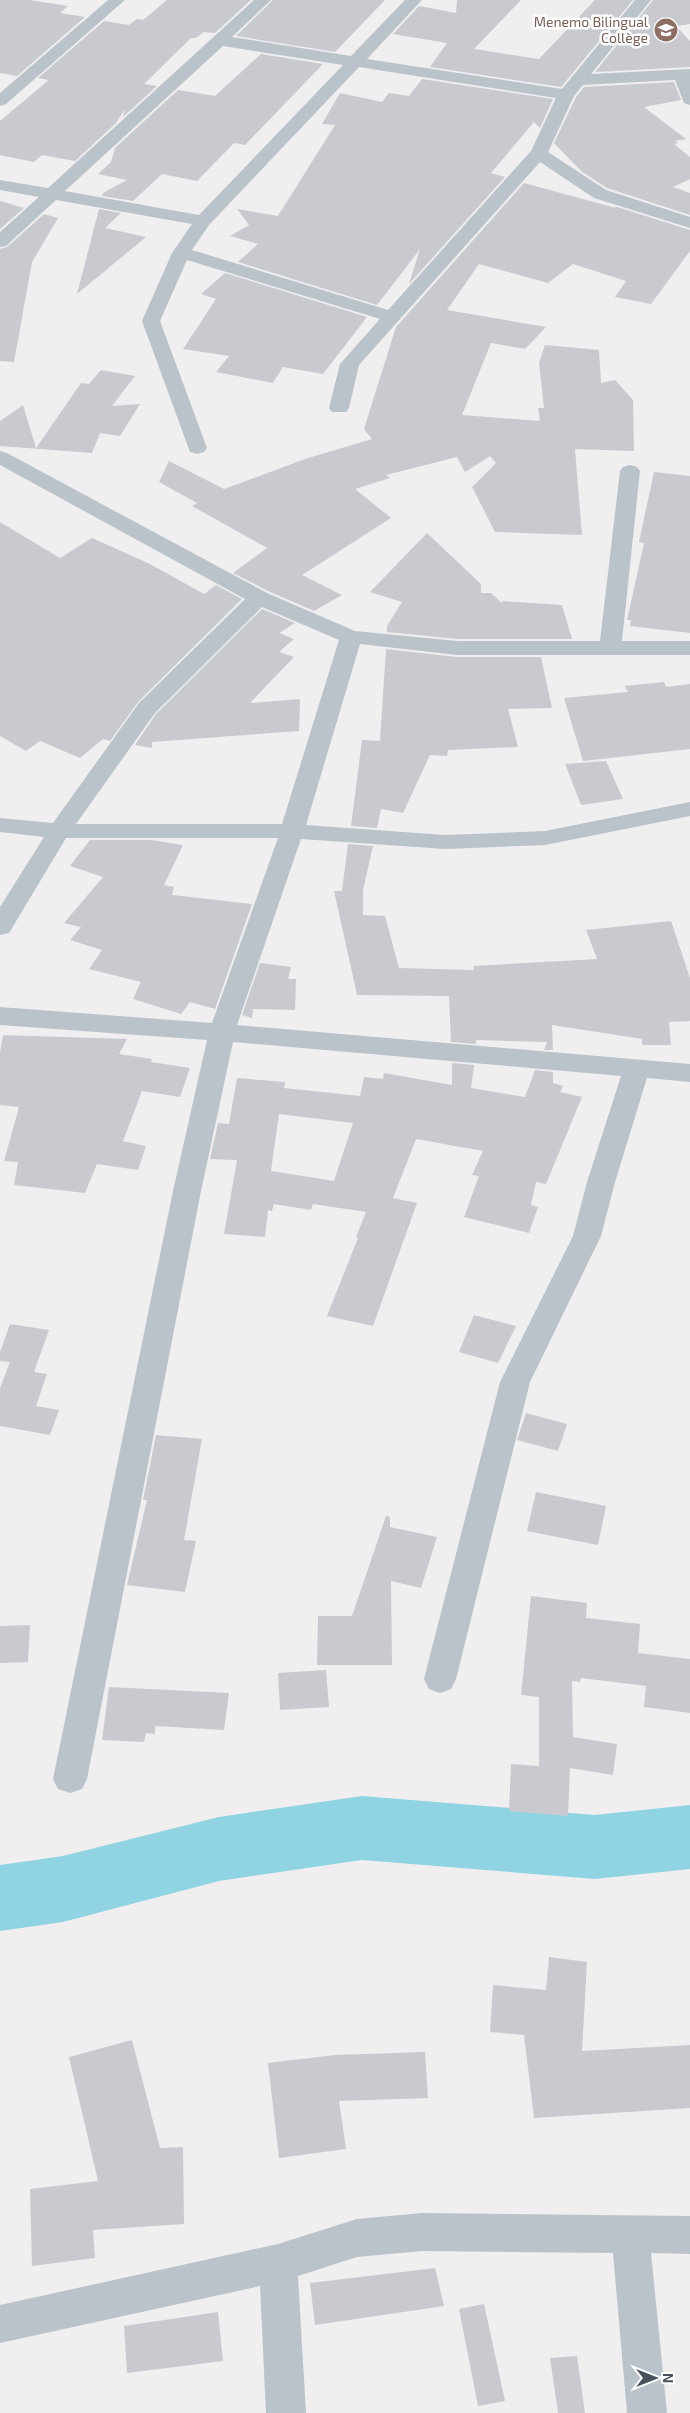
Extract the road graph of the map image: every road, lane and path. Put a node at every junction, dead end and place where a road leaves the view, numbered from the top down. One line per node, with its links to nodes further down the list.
1 (117, 0): 11 (street)
2 (263, 0): 5 (street)
3 (414, 0): 6 (street)
4 (644, 0): 8 (street)
5 (218, 40): 6 (street); 14 (street)
6 (355, 62): 9 (street); 15 (street)
7 (686, 75): 8 (street); 10 (street)
8 (580, 80): 9 (street)
9 (566, 95): 12 (street)
10 (690, 100)
11 (0, 101)
12 (539, 153): 16 (street); 19 (street)
13 (0, 185): 14 (street)
14 (49, 195): 15 (street); 17 (street)
15 (203, 221): 18 (street)
16 (690, 223)
17 (0, 242)
18 (181, 253): 19 (street); 21 (street)
19 (392, 317): 20 (street)
20 (339, 408)
21 (197, 448)
22 (0, 457): 24 (street)
23 (630, 471): 26 (street)
24 (258, 598): 25 (street); 30 (street)
25 (351, 637): 26 (street); 31 (street)
26 (610, 648): 27 (street)
27 (690, 648)
28 (690, 809): 31 (street)
29 (0, 825): 30 (street)
30 (59, 831): 31 (street); 32 (street)
31 (292, 831): 34 (street)
32 (0, 927)
33 (0, 1016): 34 (street)
34 (222, 1032): 35 (street); 38 (street)
35 (637, 1068): 36 (street); 37 (street)
36 (690, 1073)
37 (440, 1679)
38 (70, 1779)
39 (630, 2235): 40 (street); 41 (street); 44 (street)
40 (690, 2235)
41 (278, 2263): 42 (street); 43 (street)
42 (0, 2324)
43 (286, 2413)
44 (647, 2413)

